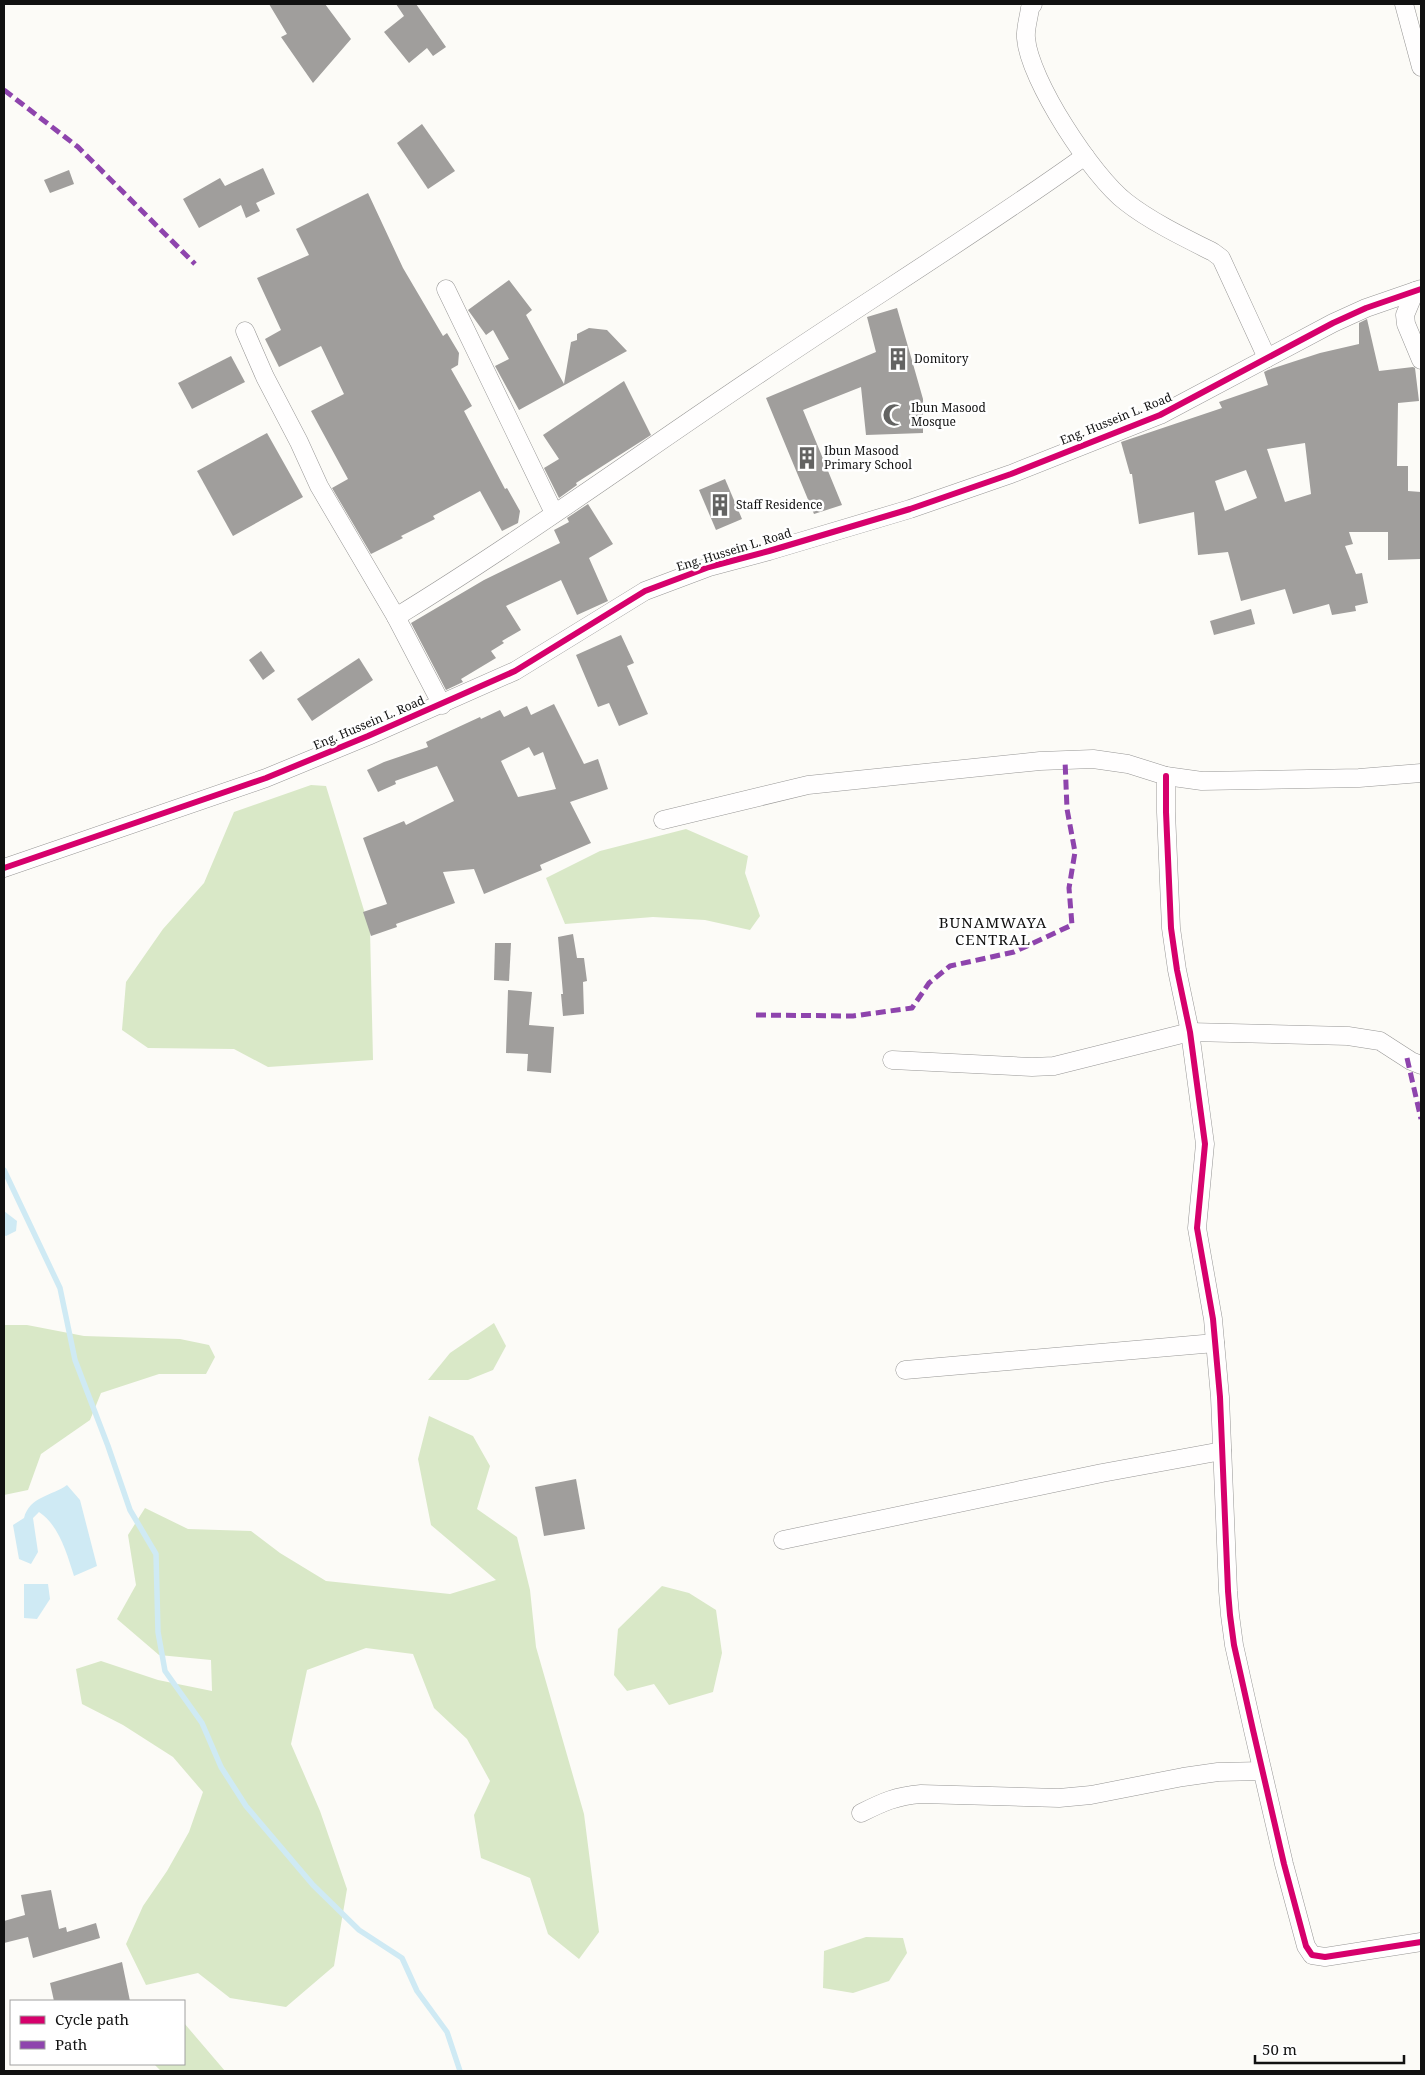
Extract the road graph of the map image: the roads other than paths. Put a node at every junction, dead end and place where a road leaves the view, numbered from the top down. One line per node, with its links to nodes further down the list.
1 (1033, 4): 4 (street)
2 (1404, 4): 3 (street)
3 (1421, 67)
4 (1085, 156): 8 (street); 10 (street)
5 (446, 289): 10 (street)
6 (1418, 290): 8 (street, Eng. Hussein L. Road); 9 (street)
7 (246, 331): 11 (street)
8 (1267, 358): 12 (street, Eng. Hussein L. Road)
9 (1421, 360)
10 (554, 513): 11 (street)
11 (396, 617): 12 (street)
12 (442, 704): 16 (street, Eng. Hussein L. Road)
13 (1421, 773): 14 (street)
14 (1166, 776): 15 (street); 17 (street)
15 (663, 820)
16 (4, 868)
17 (1190, 1032): 18 (street); 19 (street); 20 (street)
18 (892, 1060)
19 (1421, 1065)
20 (1215, 1343): 21 (street); 22 (street)
21 (905, 1370)
22 (1222, 1451): 23 (street); 24 (street)
23 (782, 1540)
24 (1262, 1770): 25 (street); 26 (street)
25 (861, 1814)
26 (1421, 1942)

